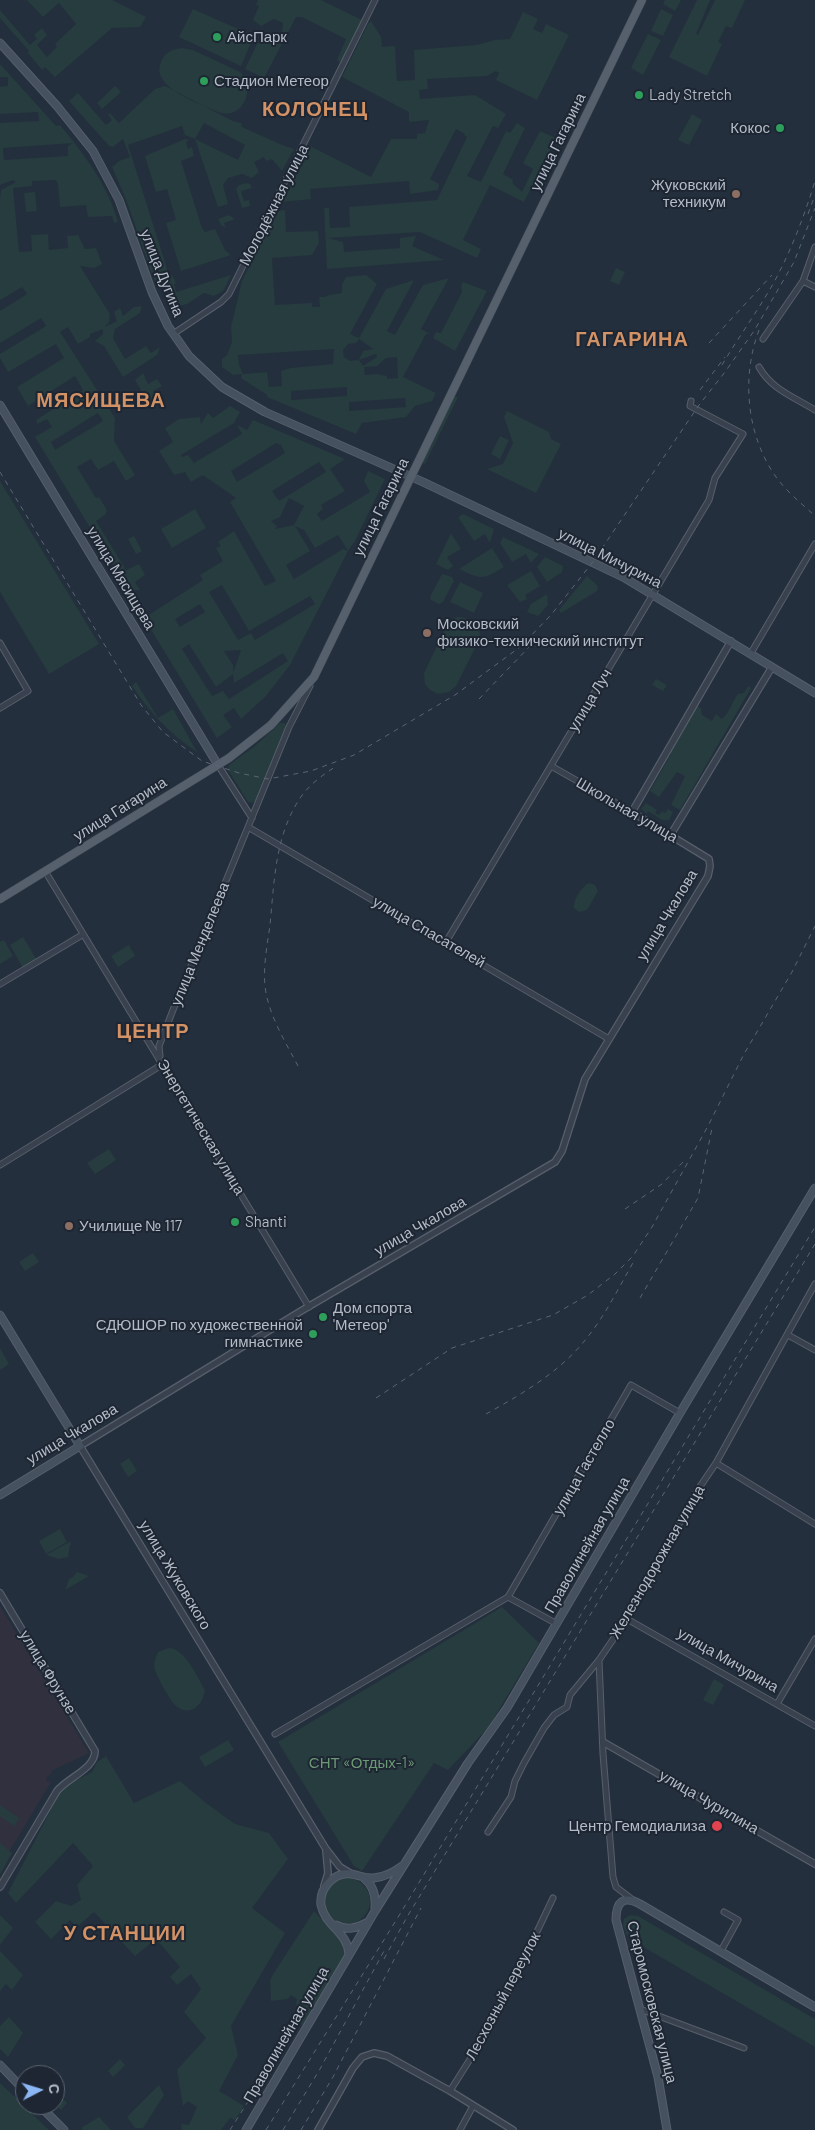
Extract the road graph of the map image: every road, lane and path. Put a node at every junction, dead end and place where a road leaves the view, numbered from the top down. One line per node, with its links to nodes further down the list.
1 (375, 0): 7 (street, Молодёжная улица)
2 (642, 0): 13 (main road, улица Гагарина)
3 (0, 43): 7 (main road, улица Дугина)
4 (815, 248): 5 (street)
5 (804, 280): 6 (street); 8 (street)
6 (815, 287)
7 (174, 334): 13 (main road, улица Дугина)
8 (763, 339)
9 (759, 367): 12 (street)
10 (691, 401): 15 (street, улица Луч)
11 (0, 405): 23 (main road, улица Мясищева)
12 (815, 410)
13 (411, 477): 15 (main road, улица Мичурина); 20 (main road, улица Гагарина)
14 (815, 544): 18 (street)
15 (652, 594): 16 (main road, улица Мичурина); 24 (street, улица Луч)
16 (730, 641): 18 (main road, улица Мичурина); 25 (street)
17 (0, 643): 22 (street)
18 (750, 653): 19 (main road, улица Мичурина)
19 (772, 667): 21 (main road, улица Мичурина); 28 (street)
20 (314, 677): 23 (main road, улица Гагарина); 26 (street, улица Менделеева)
21 (815, 694)
22 (0, 708)
23 (218, 765): 26 (street); 30 (main road, улица Гагарина)
24 (550, 766): 25 (street, Школьная улица); 33 (street, улица Луч)
25 (632, 812): 28 (street, Школьная улица)
26 (252, 818): 27 (street, улица Менделеева)
27 (248, 827): 33 (street, улица Спасателей); 36 (street, улица Менделеева)
28 (670, 836): 29 (street, Школьная улица)
29 (704, 855): 35 (street, улица Чкалова)
30 (45, 871): 31 (main road, улица Гагарина); 32 (street, Энергетическая улица)
31 (0, 899)
32 (82, 935): 34 (street); 36 (street, Энергетическая улица)
33 (446, 942): 35 (street, улица Спасателей)
34 (0, 984)
35 (609, 1039): 40 (street, улица Чкалова)
36 (162, 1064): 37 (street); 40 (street, Энергетическая улица)
37 (0, 1165)
38 (815, 1188): 44 (main road, Праволинейная улица)
39 (815, 1284): 42 (street, Железнодорожная улица)
40 (309, 1307): 45 (street, улица Чкалова)
41 (0, 1315): 45 (main road, улица Жуковского)
42 (788, 1335): 43 (street); 46 (street, Железнодорожная улица)
43 (815, 1350)
44 (680, 1413): 50 (street, улица Гастелло); 52 (main road, Праволинейная улица)
45 (80, 1446): 47 (main road, улица Чкалова); 60 (street, улица Жуковского)
46 (716, 1463): 48 (street); 51 (street, Железнодорожная улица)
47 (0, 1495)
48 (815, 1524)
49 (0, 1593): 65 (street, улица Фрунзе)
50 (508, 1597): 52 (street); 57 (street, улица Гастелло)
51 (627, 1619): 54 (street, Железнодорожная улица); 55 (street, улица Мичурина)
52 (557, 1624): 61 (main road, Праволинейная улица)
53 (815, 1639): 55 (street)
54 (599, 1660): 58 (street, Старомосковская улица); 59 (street, Железнодорожная улица)
55 (777, 1704): 56 (street, улица Мичурина)
56 (815, 1726)
57 (275, 1734)
58 (603, 1742): 62 (street, улица Чурилина); 68 (street, Старомосковская улица)
59 (488, 1832)
60 (326, 1849): 63 (street, улица Жуковского); 66 (street)
61 (406, 1863): 64 (main road); 69 (main road, Праволинейная улица)
62 (815, 1864)
63 (352, 1874): 64 (main road); 66 (main road)
64 (364, 1878): 69 (main road)
65 (0, 1887)
66 (323, 1890): 72 (main road)
67 (553, 1898): 80 (street, Лесхозный переулок)
68 (633, 1900): 73 (main road); 76 (main road, Старомосковская улица)
69 (375, 1912): 71 (main road)
70 (724, 1912): 73 (street)
71 (369, 1921): 72 (main road); 74 (main road, Праволинейная улица)
72 (331, 1923): 74 (main road)
73 (721, 1952): 75 (main road)
74 (349, 1955): 84 (main road, Праволинейная улица)
75 (815, 2007)
76 (640, 2009): 77 (street); 88 (main road, Старомосковская улица)
77 (744, 2048)
78 (0, 2066): 79 (main road)
79 (15, 2081)
80 (450, 2091): 81 (street); 85 (street)
81 (473, 2106): 86 (street); 87 (street)
82 (49, 2115): 83 (main road)
83 (64, 2130)
84 (246, 2130)
85 (318, 2130)
86 (460, 2130)
87 (513, 2130)
88 (667, 2130)

